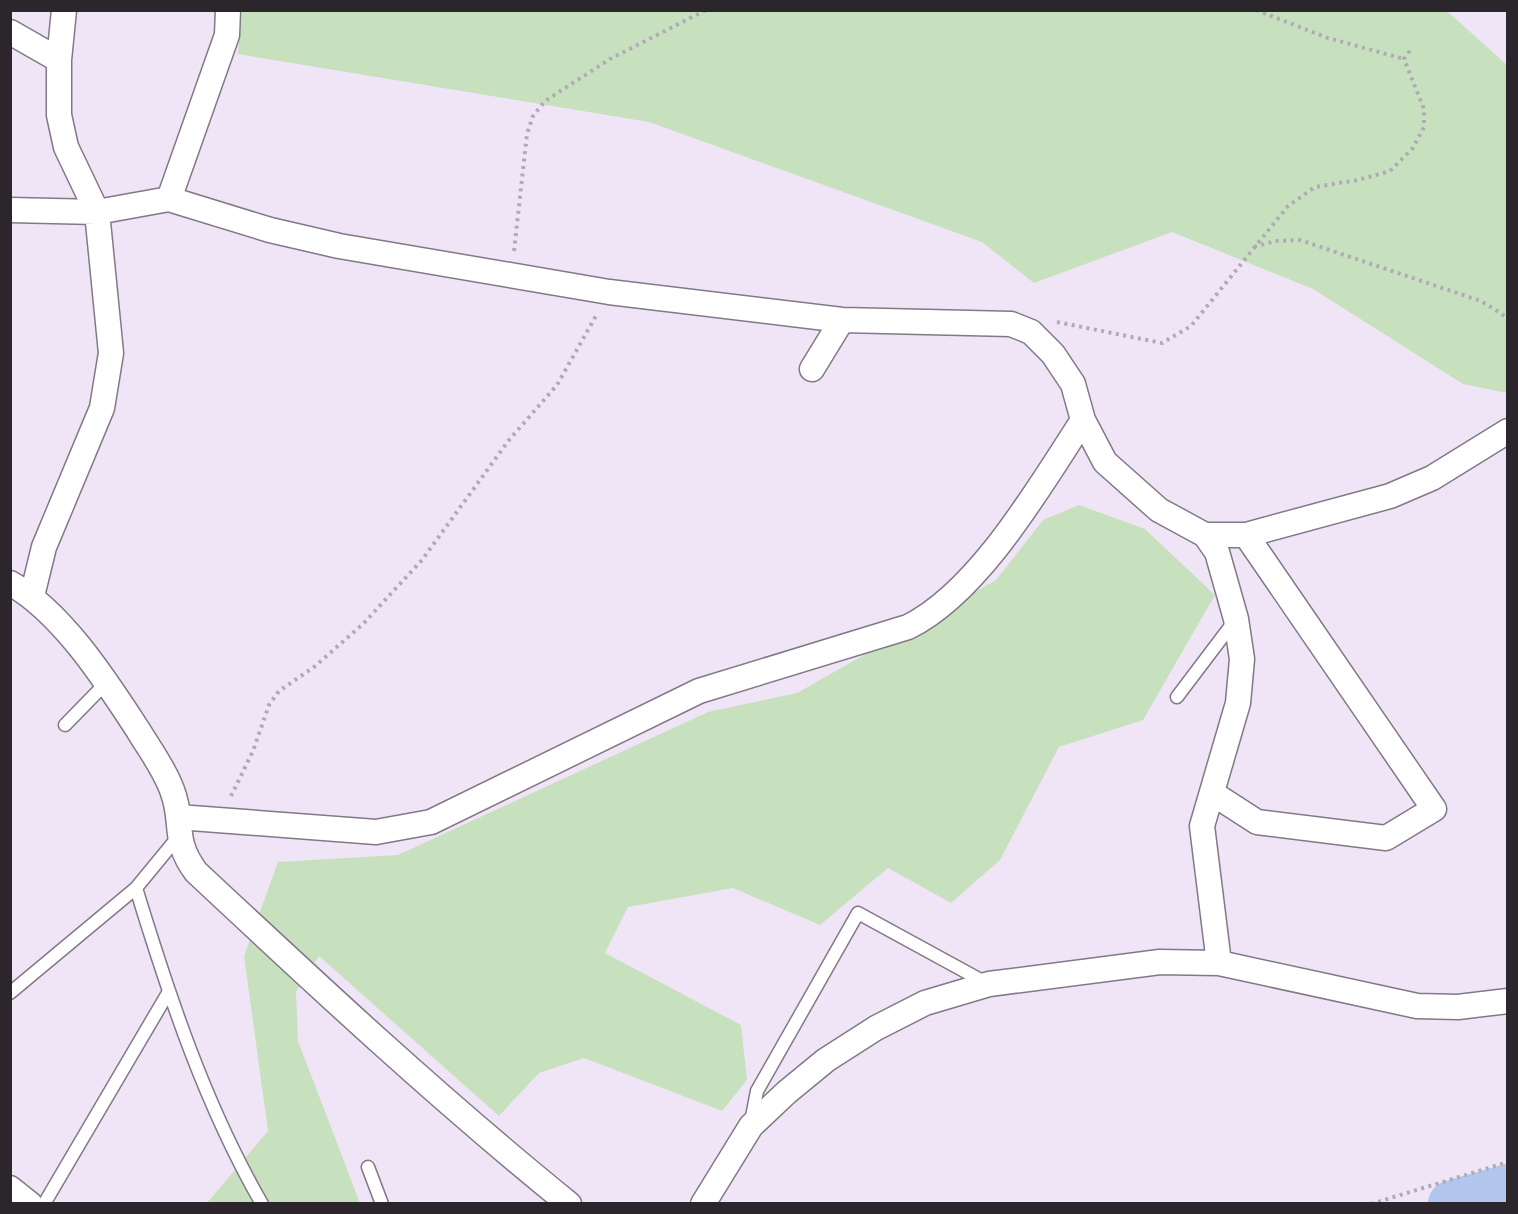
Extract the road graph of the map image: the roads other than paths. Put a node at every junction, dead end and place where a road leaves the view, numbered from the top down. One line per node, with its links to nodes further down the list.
1 (64, 10): 4 (street)
2 (228, 10): 5 (street)
3 (10, 32): 4 (street)
4 (59, 60): 7 (street)
5 (169, 199): 7 (street); 8 (street)
6 (10, 210): 7 (street)
7 (97, 212): 15 (street)
8 (842, 320): 9 (street); 10 (street)
9 (812, 369)
10 (1083, 420): 12 (street); 21 (street)
11 (1508, 431): 13 (street)
12 (1205, 535): 13 (street); 16 (street)
13 (1246, 535): 20 (street)
14 (10, 583): 15 (street)
15 (32, 596): 17 (street)
16 (1236, 619): 18 (lane); 20 (street)
17 (107, 682): 19 (lane); 21 (street)
18 (1177, 697)
19 (65, 725)
20 (1212, 793): 23 (street)
21 (178, 827): 22 (lane); 35 (street)
22 (136, 888): 25 (lane); 26 (lane)
23 (1219, 963): 24 (street); 27 (street)
24 (989, 984): 28 (street); 28 (lane)
25 (10, 993)
26 (168, 993): 32 (lane); 33 (lane)
27 (1508, 1001)
28 (750, 1126): 36 (street)
29 (368, 1167): 34 (lane)
30 (10, 1188): 31 (street)
31 (30, 1203)
32 (44, 1203)
33 (262, 1203)
34 (382, 1203)
35 (569, 1203)
36 (703, 1203)

